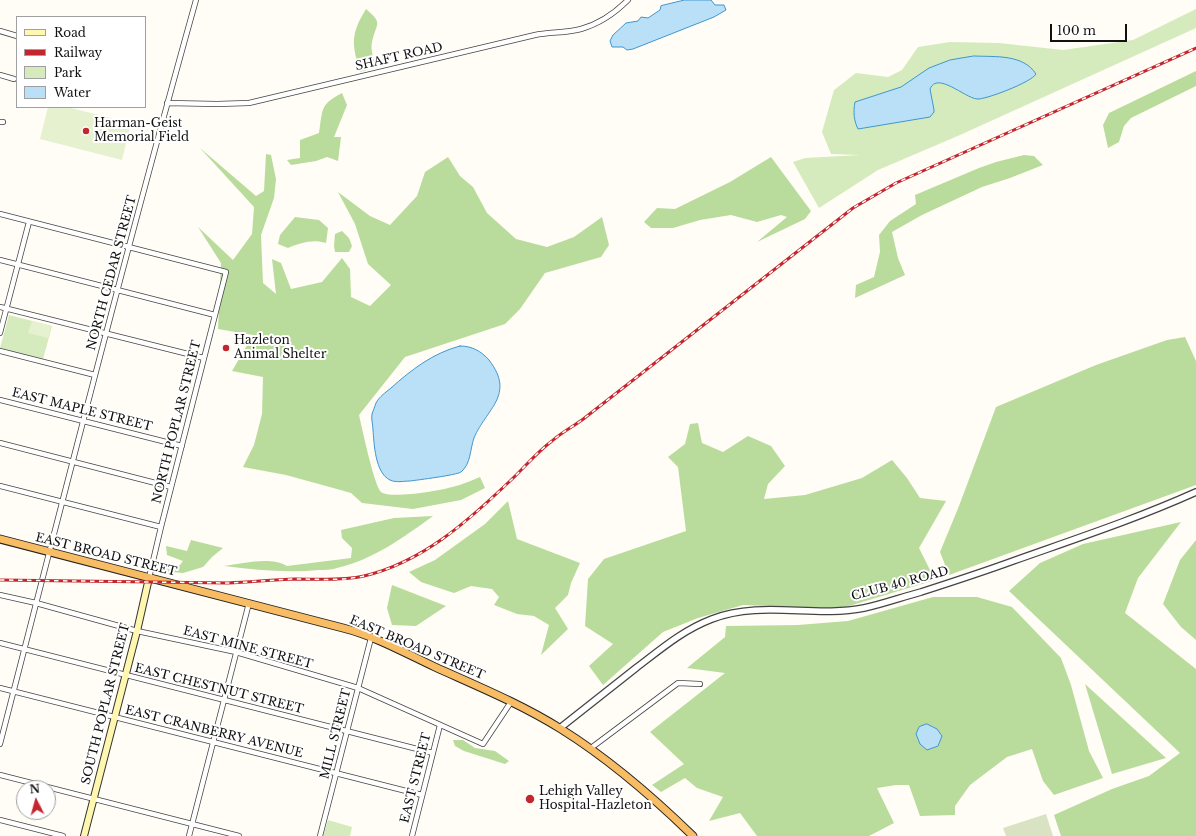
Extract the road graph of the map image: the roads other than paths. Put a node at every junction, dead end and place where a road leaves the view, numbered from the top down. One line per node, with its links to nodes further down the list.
1 (196, 0): 7 (street, NORTH CEDAR STREET)
2 (628, 0): 7 (street, SHAFT ROAD)
3 (0, 31): 4 (street)
4 (16, 36)
5 (0, 75): 6 (street)
6 (14, 79)
7 (167, 103): 10 (street, NORTH CEDAR STREET)
8 (0, 214): 9 (street)
9 (29, 222): 10 (street); 12 (street)
10 (129, 248): 13 (street, NORTH CEDAR STREET); 16 (street, NORTH POPLAR STREET)
11 (0, 260): 12 (street)
12 (18, 265): 13 (street); 15 (street)
13 (117, 290): 16 (street); 18 (street, NORTH CEDAR STREET)
14 (0, 307): 15 (street)
15 (6, 308): 17 (street); 18 (street)
16 (215, 315): 20 (street, NORTH POPLAR STREET)
17 (0, 333)
18 (107, 334): 20 (street); 21 (street, NORTH CEDAR STREET)
19 (0, 351): 21 (street)
20 (204, 358): 25 (street, NORTH POPLAR STREET)
21 (95, 376): 23 (street, NORTH CEDAR STREET)
22 (0, 400): 23 (street, EAST MAPLE STREET)
23 (83, 421): 25 (street, EAST MAPLE STREET); 26 (street, NORTH CEDAR STREET)
24 (0, 443): 26 (street)
25 (182, 446): 28 (street, NORTH POPLAR STREET)
26 (73, 462): 28 (street); 30 (street, NORTH CEDAR STREET)
27 (0, 486): 30 (street)
28 (171, 487): 31 (street, NORTH POPLAR STREET)
29 (1196, 492): 52 (street, CLUB 40 ROAD)
30 (63, 502): 31 (street); 33 (street, NORTH CEDAR STREET)
31 (161, 527): 34 (street, NORTH POPLAR STREET)
32 (0, 539): 33 (highway, EAST BROAD STREET)
33 (48, 552): 34 (highway, EAST BROAD STREET); 36 (street, NORTH CEDAR STREET)
34 (149, 578): 37 (highway, EAST BROAD STREET); 38 (main road, SOUTH POPLAR STREET)
35 (0, 596): 36 (street, EAST MINE STREET)
36 (36, 603): 38 (street, EAST MINE STREET); 41 (street, NORTH CEDAR STREET)
37 (249, 603): 39 (highway, EAST BROAD STREET); 42 (street)
38 (137, 631): 42 (street, EAST MINE STREET); 43 (main road, SOUTH POPLAR STREET)
39 (371, 638): 46 (street, MILL STREET); 49 (highway, EAST BROAD STREET)
40 (0, 643): 41 (street, EAST CHESTNUT STREET)
41 (24, 650): 43 (street, EAST CHESTNUT STREET); 47 (street, NORTH CEDAR STREET)
42 (236, 652): 46 (street, EAST MINE STREET); 48 (street)
43 (125, 675): 48 (street, EAST CHESTNUT STREET); 50 (main road, SOUTH POPLAR STREET)
44 (700, 684): 56 (street)
45 (0, 688): 47 (street, EAST CRANBERRY AVENUE)
46 (358, 688): 51 (street, EAST MINE STREET); 53 (street, MILL STREET)
47 (13, 691): 50 (street, EAST CRANBERRY AVENUE); 55 (street, NORTH CEDAR STREET)
48 (224, 700): 53 (street, EAST CHESTNUT STREET); 54 (street)
49 (511, 702): 51 (street, EAST MINE STREET); 52 (highway, EAST BROAD STREET)
50 (115, 717): 54 (street, EAST CRANBERRY AVENUE); 61 (main road, SOUTH POPLAR STREET)
51 (440, 725): 57 (street, EAST STREET)
52 (560, 728): 56 (highway, EAST BROAD STREET)
53 (347, 732): 57 (street, EAST CHESTNUT STREET); 58 (street, MILL STREET)
54 (213, 742): 58 (street, EAST CRANBERRY AVENUE); 63 (street)
55 (0, 744)
56 (591, 748): 70 (highway, EAST BROAD STREET)
57 (433, 754): 60 (street, EAST STREET)
58 (336, 773): 60 (street, EAST CRANBERRY AVENUE); 68 (street, MILL STREET)
59 (0, 775): 61 (street)
60 (422, 795): 69 (street, EAST STREET)
61 (93, 799): 63 (street); 65 (main road, SOUTH POPLAR STREET)
62 (0, 820): 64 (street)
63 (192, 824): 66 (street); 67 (street)
64 (63, 836)
65 (84, 836)
66 (189, 836)
67 (239, 836)
68 (320, 836)
69 (412, 836)
70 (693, 836)

